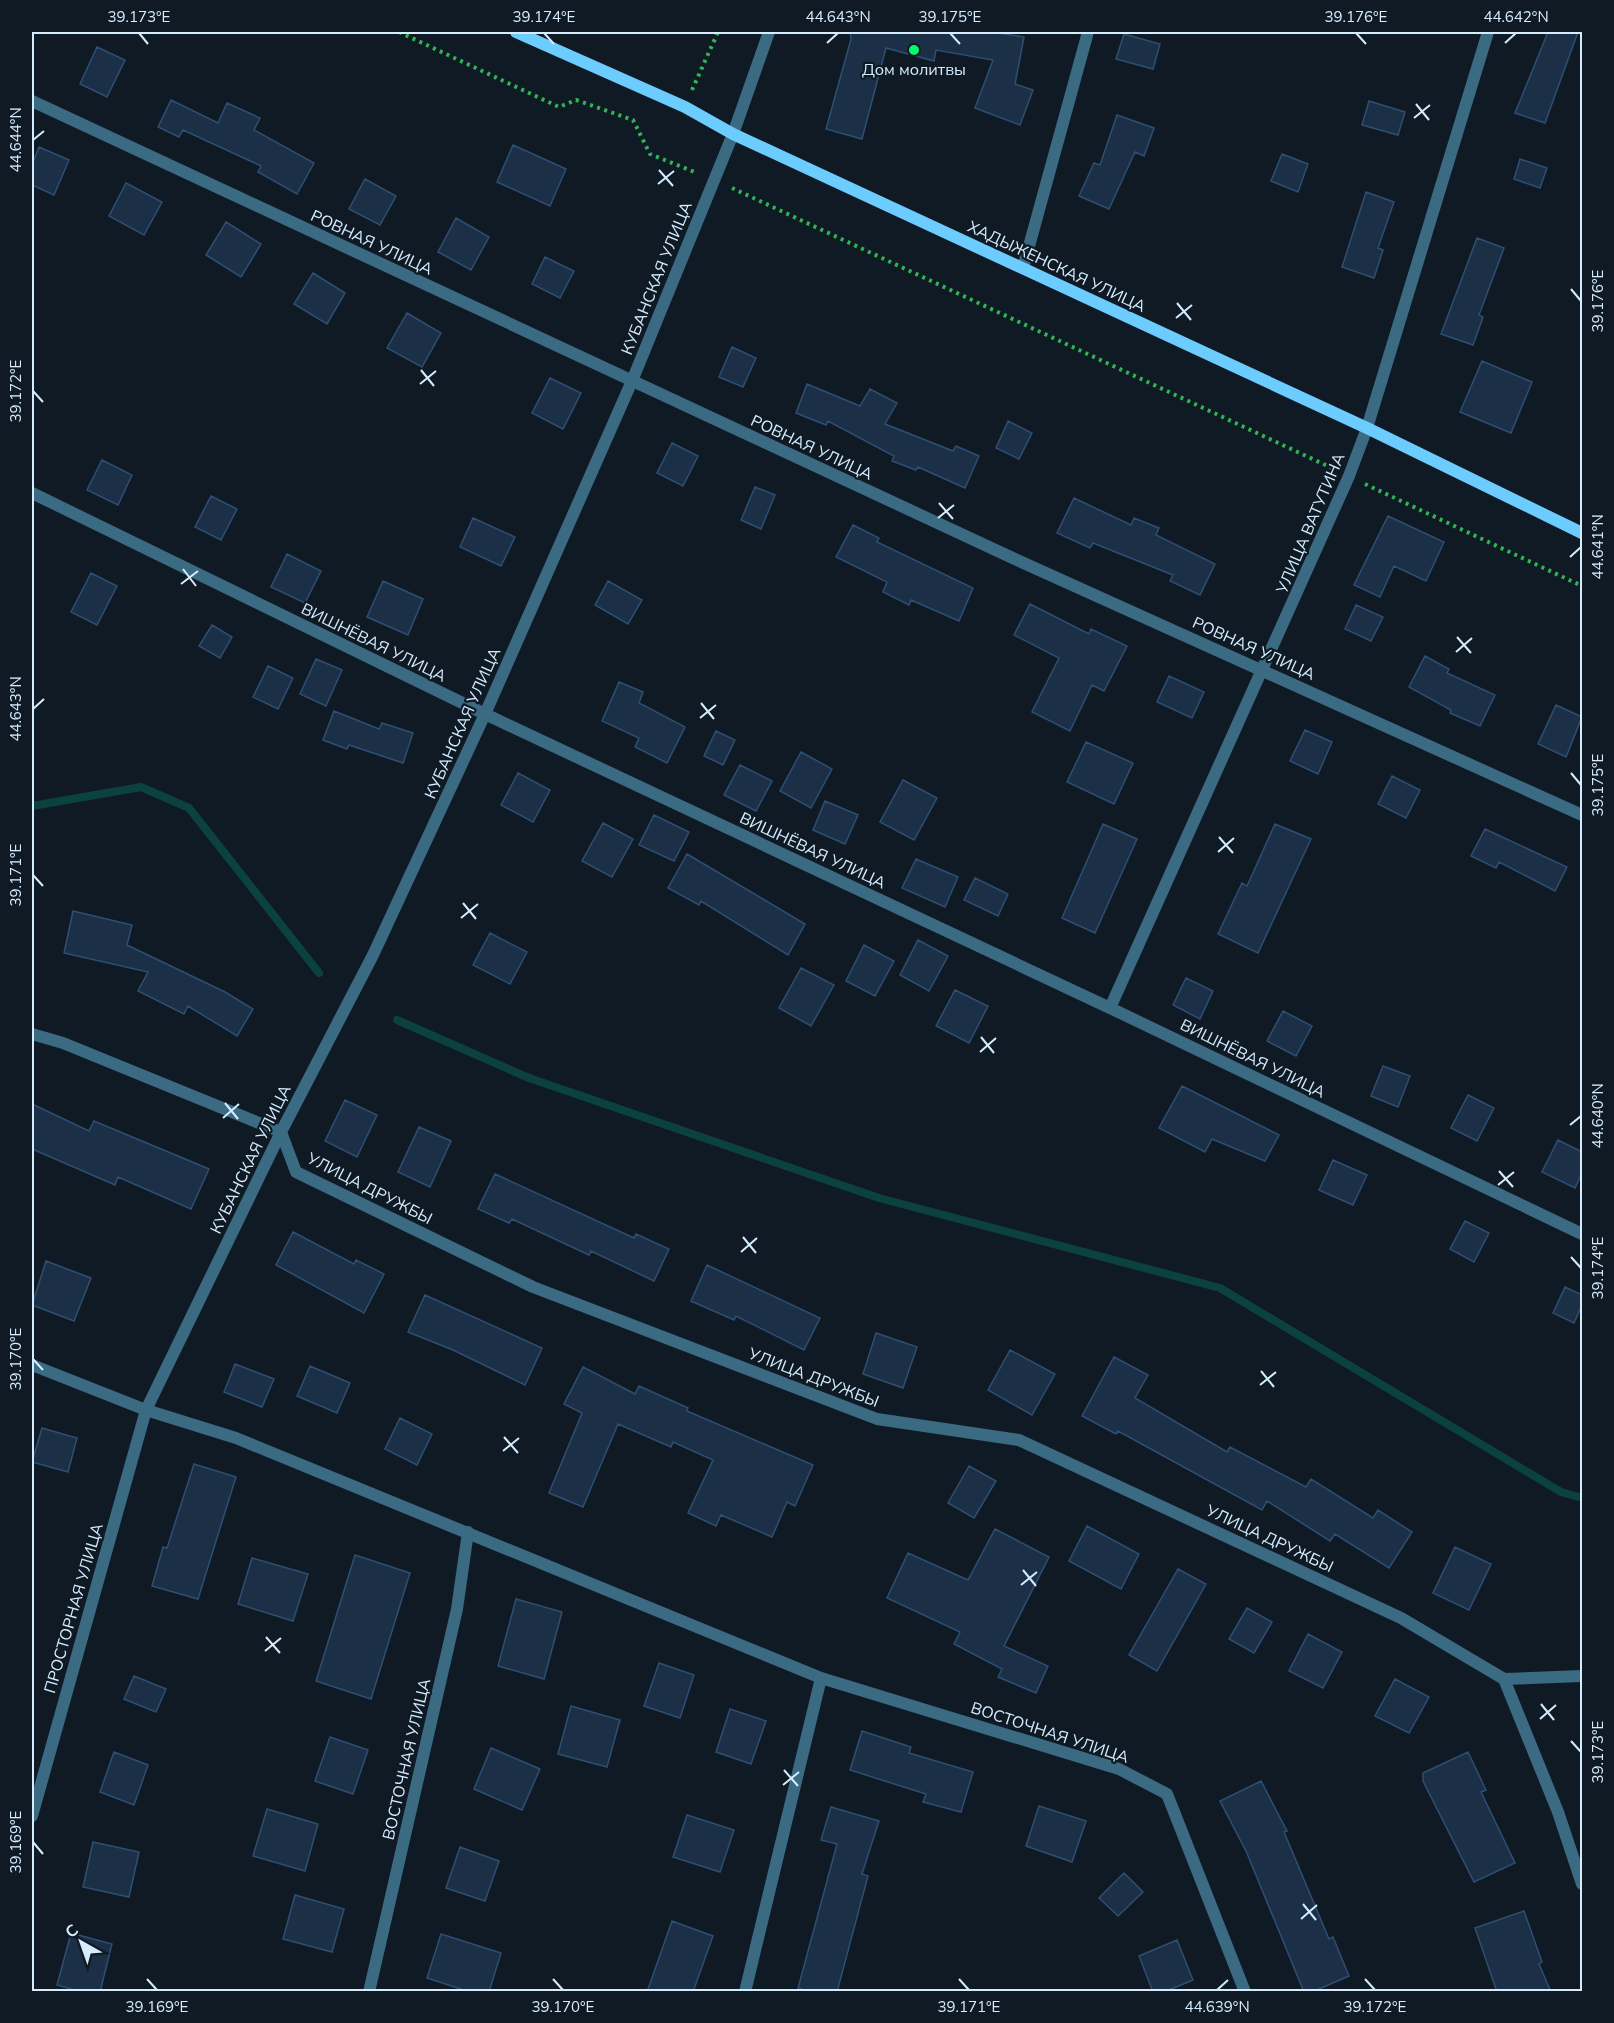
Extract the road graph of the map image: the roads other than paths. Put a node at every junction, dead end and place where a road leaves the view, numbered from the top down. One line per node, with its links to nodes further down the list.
1 (516, 32): 6 (main road, ХАДЫЖЕНСКАЯ УЛИЦА)
2 (768, 32): 6 (street, КУБАНСКАЯ УЛИЦА)
3 (1088, 32): 7 (street)
4 (1488, 32): 9 (street, УЛИЦА ВАТУТИНА)
5 (32, 101): 8 (street, РОВНАЯ УЛИЦА)
6 (733, 134): 7 (main road, ХАДЫЖЕНСКАЯ УЛИЦА); 8 (street, КУБАНСКАЯ УЛИЦА)
7 (1023, 268): 9 (main road, ХАДЫЖЕНСКАЯ УЛИЦА)
8 (632, 381): 12 (street, РОВНАЯ УЛИЦА); 13 (street, КУБАНСКАЯ УЛИЦА)
9 (1366, 428): 11 (main road, ХАДЫЖЕНСКАЯ УЛИЦА); 12 (street, УЛИЦА ВАТУТИНА)
10 (32, 493): 13 (street, ВИШНЁВАЯ УЛИЦА)
11 (1582, 533)
12 (1264, 670): 14 (street, РОВНАЯ УЛИЦА); 15 (street, УЛИЦА ВАТУТИНА)
13 (484, 714): 15 (street, ВИШНЁВАЯ УЛИЦА); 17 (street, КУБАНСКАЯ УЛИЦА)
14 (1582, 815)
15 (1110, 1008): 18 (street, ВИШНЁВАЯ УЛИЦА)
16 (32, 1034): 17 (street)
17 (281, 1132): 20 (street, КУБАНСКАЯ УЛИЦА); 24 (street, УЛИЦА ДРУЖБЫ)
18 (1582, 1234)
19 (32, 1365): 20 (street, ВОСТОЧНАЯ УЛИЦА)
20 (146, 1410): 21 (street, ВОСТОЧНАЯ УЛИЦА); 25 (street, ПРОСТОРНАЯ УЛИЦА)
21 (468, 1532): 23 (street, ВОСТОЧНАЯ УЛИЦА); 27 (street, ВОСТОЧНАЯ УЛИЦА)
22 (1582, 1676): 24 (street)
23 (821, 1678): 28 (street); 29 (street, ВОСТОЧНАЯ УЛИЦА)
24 (1504, 1679): 26 (street)
25 (32, 1816)
26 (1582, 1884)
27 (369, 1992)
28 (746, 1992)
29 (1245, 1992)

